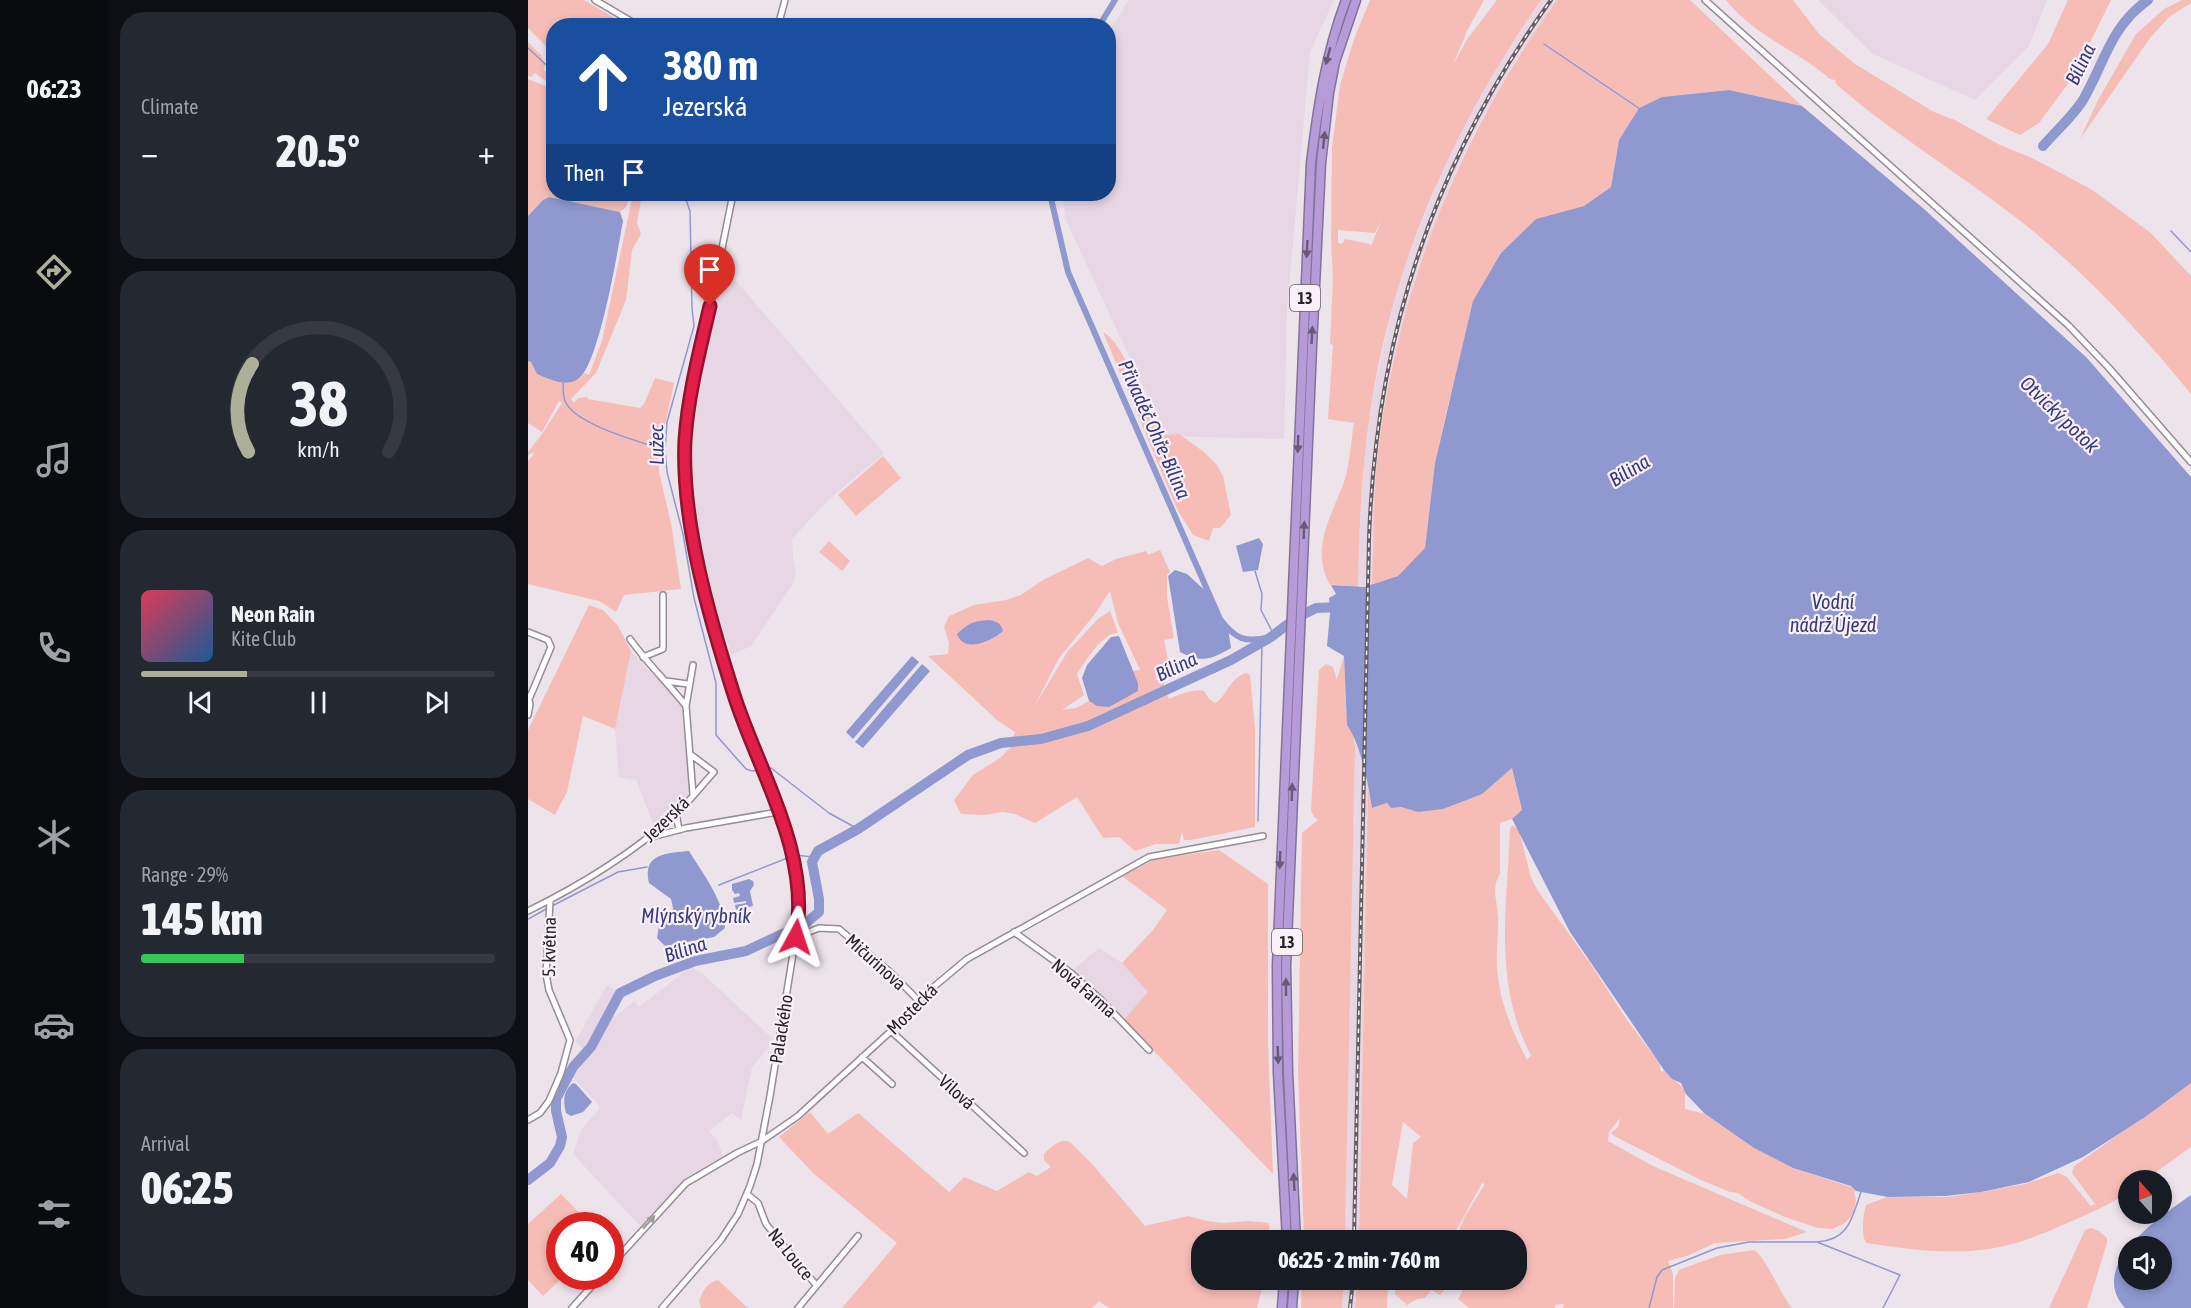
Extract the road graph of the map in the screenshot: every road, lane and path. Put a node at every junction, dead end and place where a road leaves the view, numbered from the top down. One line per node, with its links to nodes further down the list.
1 (595, 0): 8 (street)
2 (785, 0): 9 (street)
3 (1346, 0): 42 (highway, 13, one-way to 42)
4 (1356, 0): 43 (highway, 13, one-way to 4)
5 (1705, 0): 7 (street)
6 (1713, 0): 7 (street)
7 (1716, 10): 11 (street)
8 (625, 18)
9 (780, 18)
10 (732, 201): 24 (street, Palackého)
11 (2191, 462)
12 (663, 595): 15 (street)
13 (528, 632): 19 (street)
14 (630, 639): 15 (street)
15 (643, 657): 17 (street)
16 (693, 664): 18 (street, Jezerská)
17 (666, 681): 18 (street); 20 (street)
18 (688, 684): 20 (street, Jezerská)
19 (529, 697): 21 (street)
20 (686, 706): 22 (street, Jezerská)
21 (528, 715)
22 (690, 754): 23 (street, Jezerská); 23 (street)
23 (693, 794): 25 (street, Jezerská)
24 (778, 812): 26 (street); 32 (street, Palackého)
25 (676, 813): 26 (street); 28 (street, Jezerská)
26 (679, 830): 28 (street)
27 (1263, 836): 31 (street, Mostecká)
28 (647, 839): 29 (street, Jezerská)
29 (549, 901): 30 (street, Jezerská); 38 (street, 5. května)
30 (528, 911)
31 (1014, 932): 33 (street, Mostecká); 35 (street, Nová Farma)
32 (796, 937): 33 (street, Mičurinova); 39 (street, Palackého)
33 (920, 1001): 34 (street, Mostecká)
34 (891, 1031): 36 (street, Mostecká); 40 (street, Vilová)
35 (1149, 1050)
36 (862, 1057): 37 (street); 39 (street, Mostecká)
37 (892, 1084)
38 (528, 1120)
39 (762, 1141): 41 (street, Palackého); 45 (street, Mostecká, one-way to 39)
40 (1024, 1153)
41 (747, 1194): 46 (street, Na Louce); 51 (street, Palackého)
42 (1287, 1230)
43 (1296, 1230)
44 (858, 1236): 46 (street, Na Louce)
45 (624, 1251)
46 (816, 1285): 52 (street, Na Louce)
47 (588, 1290): 50 (street)
48 (1283, 1290): 53 (highway)
49 (1293, 1290): 54 (highway)
50 (572, 1308)
51 (662, 1308)
52 (798, 1308)
53 (1282, 1308)
54 (1292, 1308)

